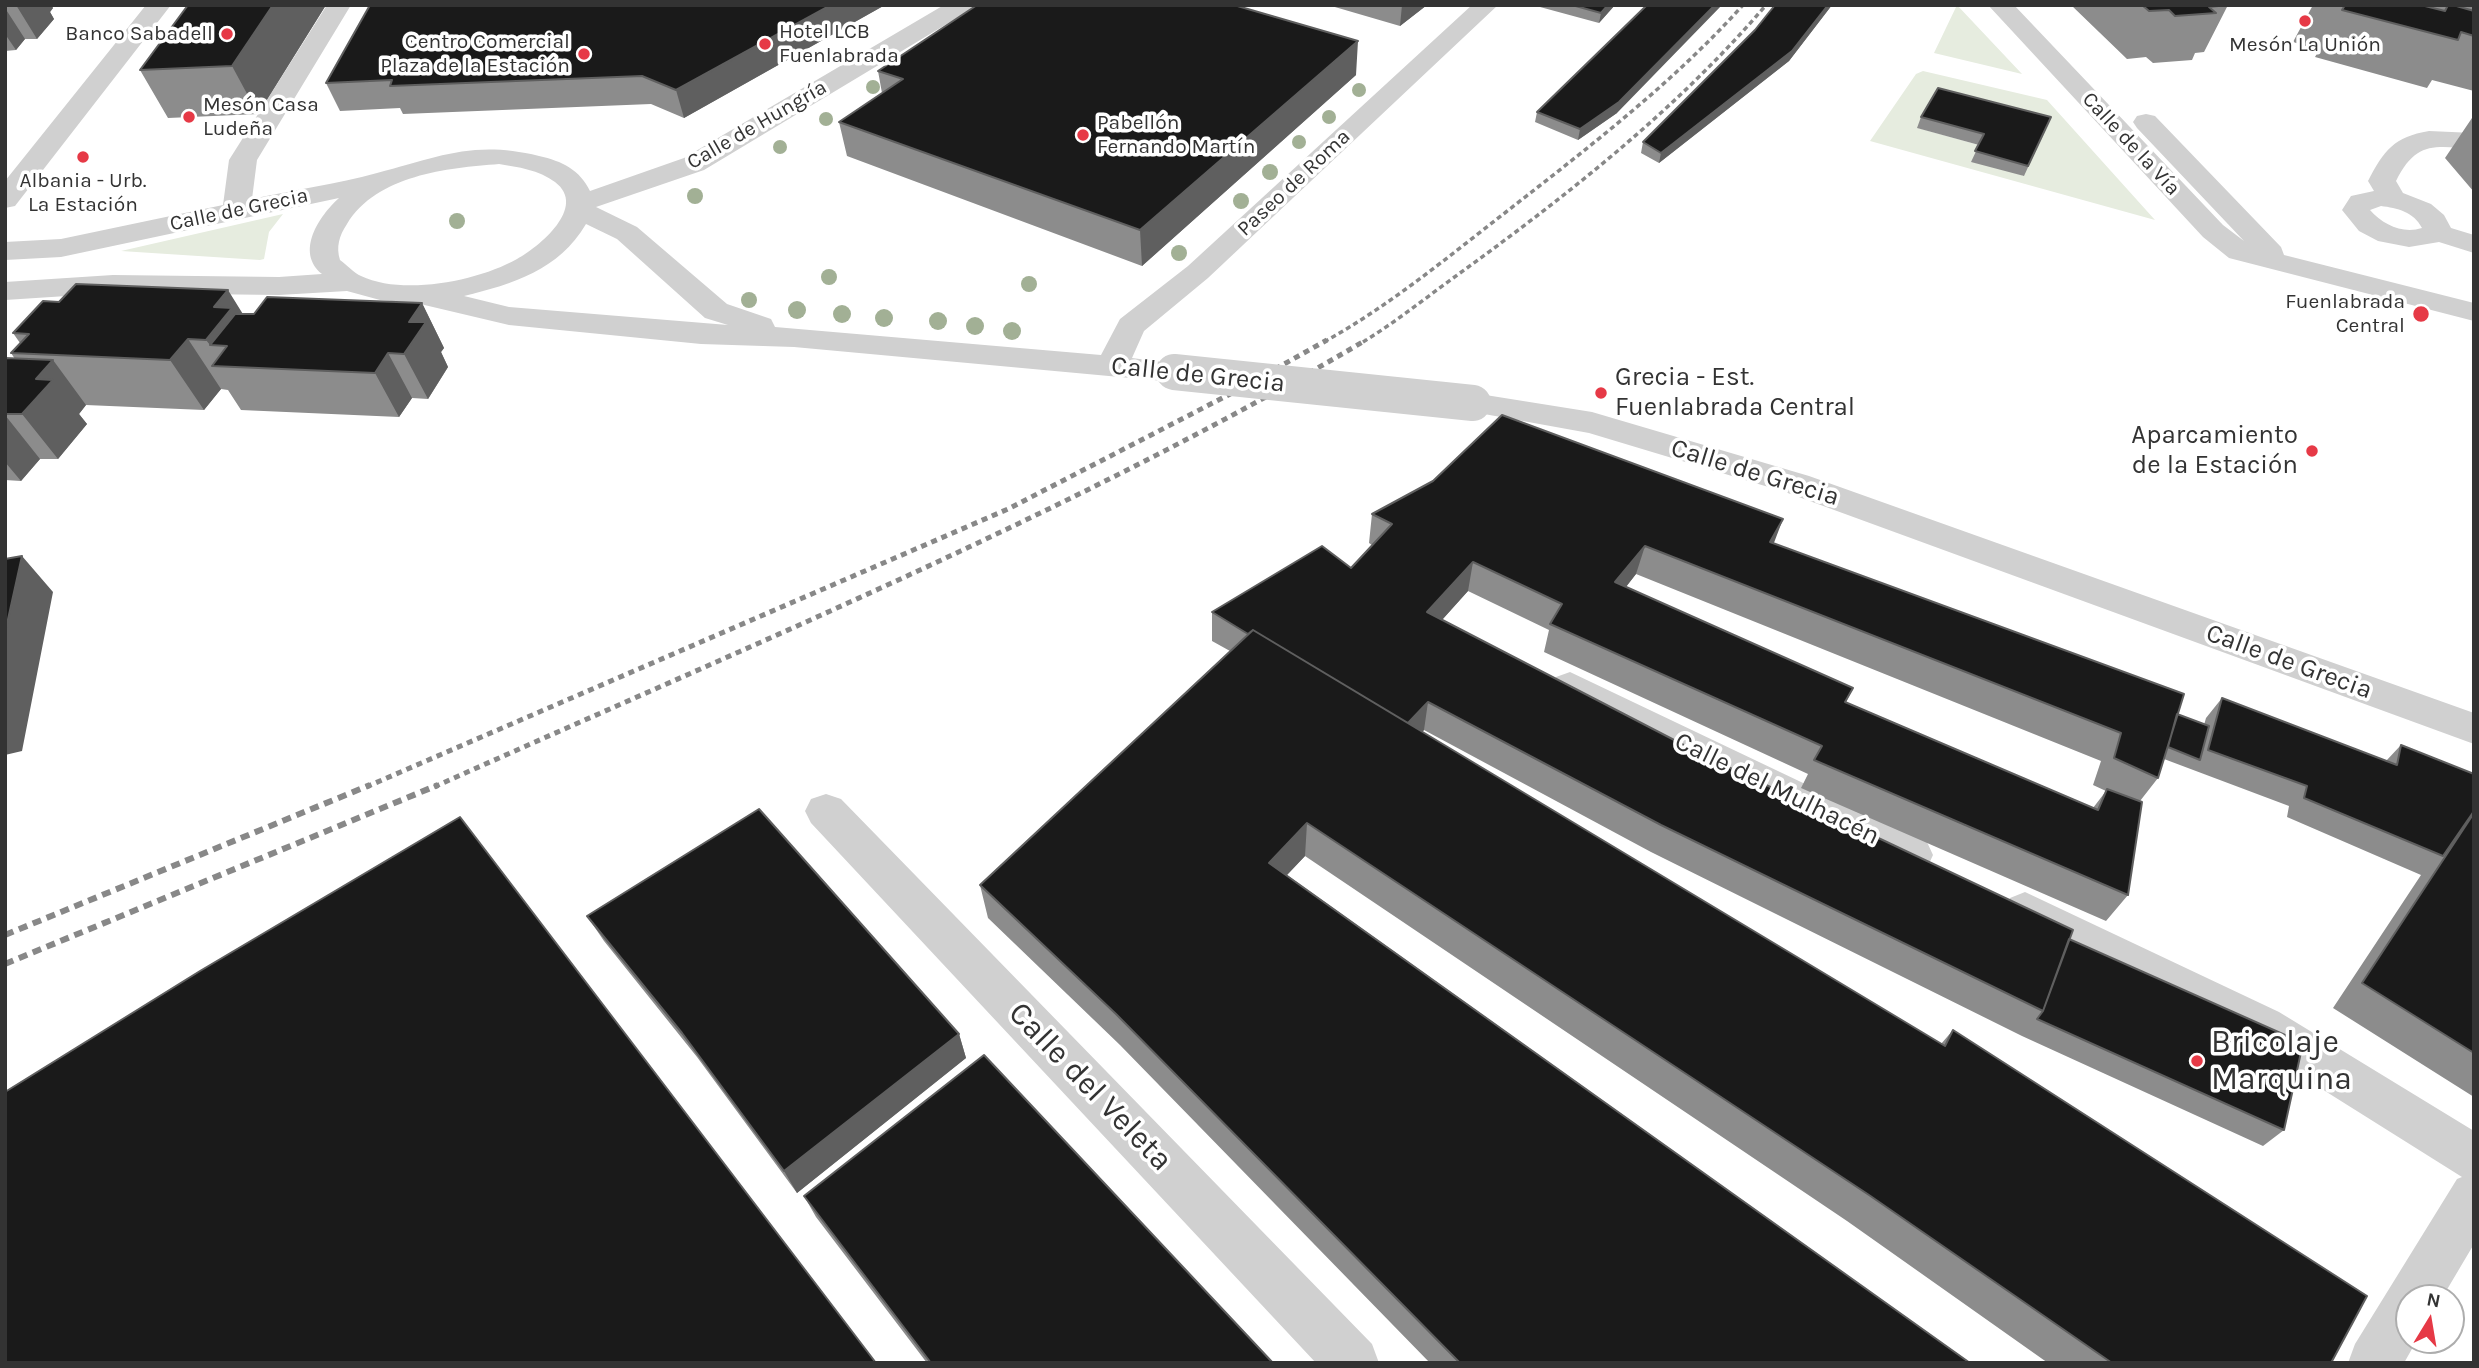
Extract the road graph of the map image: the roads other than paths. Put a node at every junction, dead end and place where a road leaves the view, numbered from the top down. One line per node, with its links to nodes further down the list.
1 (159, 5): 12 (street)
2 (340, 5): 14 (street)
3 (962, 5): 13 (street, Calle de Hungría)
4 (1486, 5): 24 (street, Paseo de Roma)
5 (2000, 5): 18 (street, Calle de la Vía)
6 (2033, 5): 7 (street, Calle de la Vía)
7 (2098, 73)
8 (2126, 102): 18 (street, Calle de la Vía)
9 (2474, 141): 11 (street)
10 (389, 178): 13 (street); 14 (street, Calle de Grecia); 19 (street)
11 (2392, 199): 15 (street); 15 (street)
12 (5, 200)
13 (579, 207): 21 (street); 23 (street, Calle de Grecia)
14 (236, 211): 17 (street, Calle de Grecia)
15 (2435, 232): 16 (street)
16 (2474, 244)
17 (5, 251)
18 (2276, 260): 22 (street, Calle de la Vía)
19 (346, 282): 20 (street); 21 (street)
20 (5, 291)
21 (422, 295): 23 (street, Calle de Grecia)
22 (2474, 312)
23 (794, 337): 24 (street, Calle de Grecia)
24 (1112, 366): 26 (street, Calle de Grecia, bridge)
25 (1532, 669): 28 (street, Calle del Mulhacén)
26 (2474, 729)
27 (826, 811): 34 (street, Calle del Veleta)
28 (1941, 869)
29 (1991, 894): 30 (street)
30 (2474, 1157)
31 (2474, 1196): 32 (street)
32 (2421, 1284)
33 (2395, 1328): 35 (street)
34 (1353, 1363)
35 (2374, 1363)

